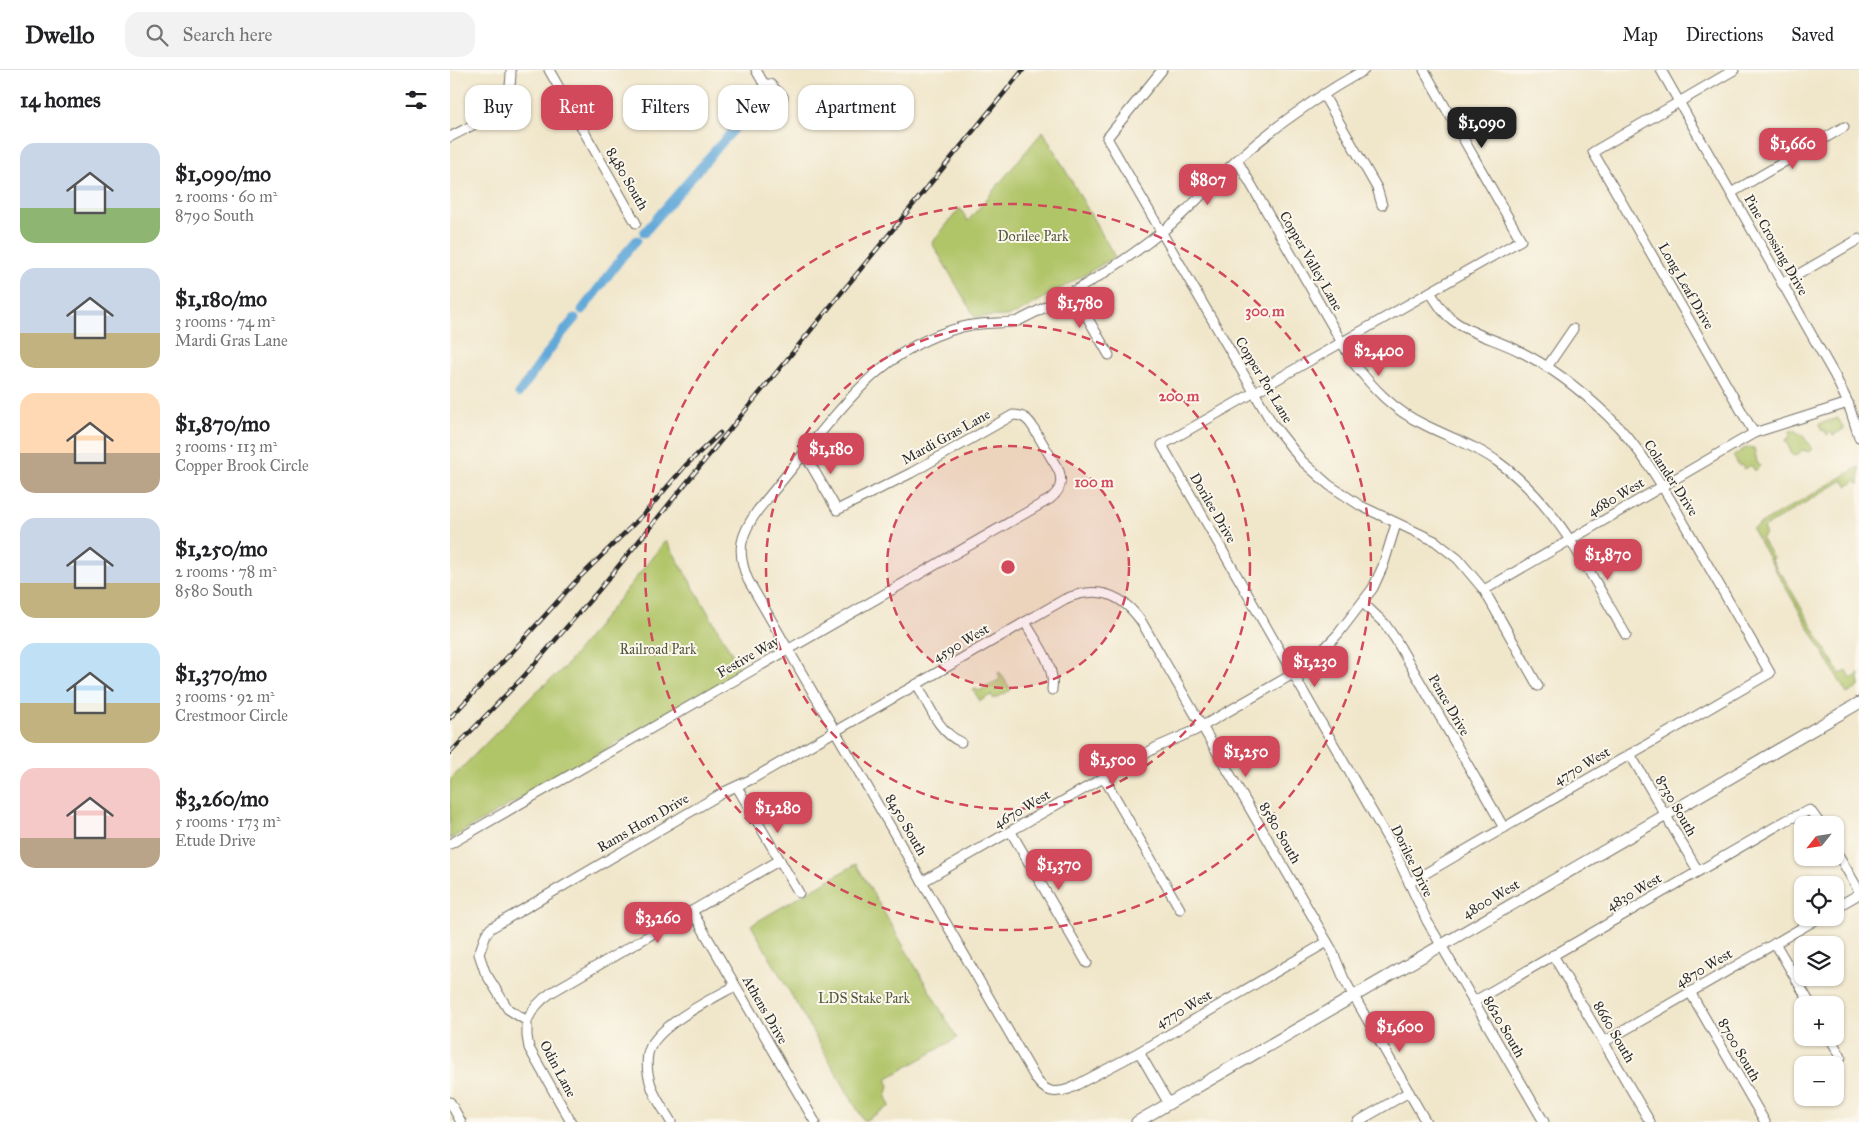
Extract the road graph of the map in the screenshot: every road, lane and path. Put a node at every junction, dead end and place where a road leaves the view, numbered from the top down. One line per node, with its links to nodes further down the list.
1 (511, 70): 14 (street)
2 (548, 70): 18 (street, 8480 South)
3 (756, 70): 9 (street)
4 (1162, 70): 19 (street, Copper Pot Lane)
5 (1364, 70): 11 (street)
6 (1424, 70): 23 (street, Dorilee Drive)
7 (1661, 70): 12 (street, Pine Crossing Drive)
8 (1734, 70): 12 (street)
9 (764, 83): 10 (street)
10 (771, 85)
11 (1323, 94): 15 (street); 17 (street)
12 (1678, 103): 16 (street, Pine Crossing Drive); 30 (street, Long Leaf Drive)
13 (1844, 127): 16 (street)
14 (450, 137)
15 (1237, 160): 19 (street); 25 (street, Copper Valley Lane)
16 (1730, 193): 21 (street, Pine Crossing Drive)
17 (1382, 205)
18 (636, 223)
19 (1162, 232): 22 (street); 28 (street, Copper Pot Lane)
20 (1859, 239): 21 (street)
21 (1782, 284): 29 (street, Pine Crossing Drive)
22 (1072, 291): 26 (street); 32 (street)
23 (1430, 292): 25 (street, Dorilee Drive); 27 (street, Colander Drive)
24 (1573, 329): 27 (street)
25 (1342, 342): 28 (street, Dorilee Drive); 36 (street, Copper Valley Lane)
26 (1109, 355)
27 (1547, 367): 33 (street, Colander Drive)
28 (1254, 392): 35 (street, Copper Pot Lane); 44 (street, Dorilee Drive)
29 (1848, 402): 30 (street, 4680 West); 31 (street, Pine Crossing Drive)
30 (1754, 433): 33 (street, 4680 West)
31 (1859, 437)
32 (804, 453): 34 (street, Mardi Gras Lane); 42 (street, 8450 South)
33 (1662, 486): 36 (street, 4680 West); 43 (street, Colander Drive)
34 (1058, 491): 42 (street, Festive Way)
35 (1396, 524): 37 (street, Copper Pot Lane); 39 (street, 4670 West)
36 (1570, 539): 37 (street, 4680 West); 41 (street, Copper Valley Lane)
37 (1484, 590): 46 (street, Copper Pot Lane)
38 (1105, 593): 40 (street, 4590 West); 49 (street, 8580 South)
39 (1363, 603): 44 (street, 4670 West); 59 (street, Pence Drive)
40 (1025, 622): 45 (street, 4590 West); 47 (street)
41 (1626, 635)
42 (789, 650): 50 (street, 8450 South); 61 (street, Festive Way)
43 (1770, 673): 52 (street, 4770 West)
44 (1293, 674): 49 (street, 4670 West); 66 (street, Dorilee Drive)
45 (917, 684): 50 (street, 4590 West); 51 (street)
46 (1538, 686)
47 (1052, 690)
48 (1859, 703): 55 (street, 4800 West)
49 (1202, 727): 53 (street, 4670 West); 73 (street, 8580 South)
50 (835, 731): 54 (street, Rams Horn Drive); 65 (street, 8450 South)
51 (961, 742)
52 (1630, 754): 55 (street, 8730 South); 59 (street, 4770 West)
53 (1104, 778): 60 (street, 4670 West); 70 (street)
54 (737, 787): 62 (street); 83 (street, Rams Horn Drive)
55 (1665, 816): 64 (street, 8730 South); 75 (street, 4800 West)
56 (1796, 816): 57 (street, 4830 West)
57 (1814, 816)
58 (1794, 817): 64 (street, 4830 West)
59 (1504, 828): 66 (street, 4770 West)
60 (1011, 832): 65 (street, 4670 West); 77 (street)
61 (450, 844)
62 (780, 860): 68 (street); 71 (street)
63 (1844, 865): 67 (street)
64 (1698, 872): 76 (street, 4830 West)
65 (922, 882): 86 (street, 8450 South)
66 (1408, 883): 75 (street, Dorilee Drive)
67 (1859, 892): 69 (street)
68 (799, 894)
69 (1844, 902)
70 (1180, 909)
71 (692, 911): 78 (street, Athens Drive); 83 (street)
72 (1804, 926): 74 (street, 4870 West)
73 (1327, 942): 80 (street, 8580 South); 85 (street, 4770 West)
74 (1775, 943): 79 (street, 4870 West); 81 (street)
75 (1441, 945): 80 (street, 4800 West); 82 (street, 8620 South)
76 (1554, 955): 82 (street, 4830 West); 84 (street, 8660 South)
77 (1087, 963)
78 (736, 986): 92 (street); 93 (street, Athens Drive)
79 (1690, 992): 84 (street, 4870 West); 99 (street, 8700 South)
80 (1354, 996): 87 (street, 8580 South); 89 (street, 4800 West)
81 (1806, 996)
82 (1473, 1002): 97 (street, 8620 South)
83 (527, 1022): 91 (street, Odin Lane)
84 (1604, 1042): 98 (street, 8660 South)
85 (1139, 1052): 86 (street, 4770 West); 89 (street)
86 (1052, 1092)
87 (1409, 1092): 95 (street); 96 (street, 8580 South)
88 (450, 1102): 90 (street)
89 (1168, 1104): 94 (street, 4800 West)
90 (461, 1122)
91 (571, 1122)
92 (671, 1122)
93 (815, 1122)
94 (1137, 1122)
95 (1357, 1122)
96 (1426, 1122)
97 (1544, 1122)
98 (1650, 1122)
99 (1765, 1122)

